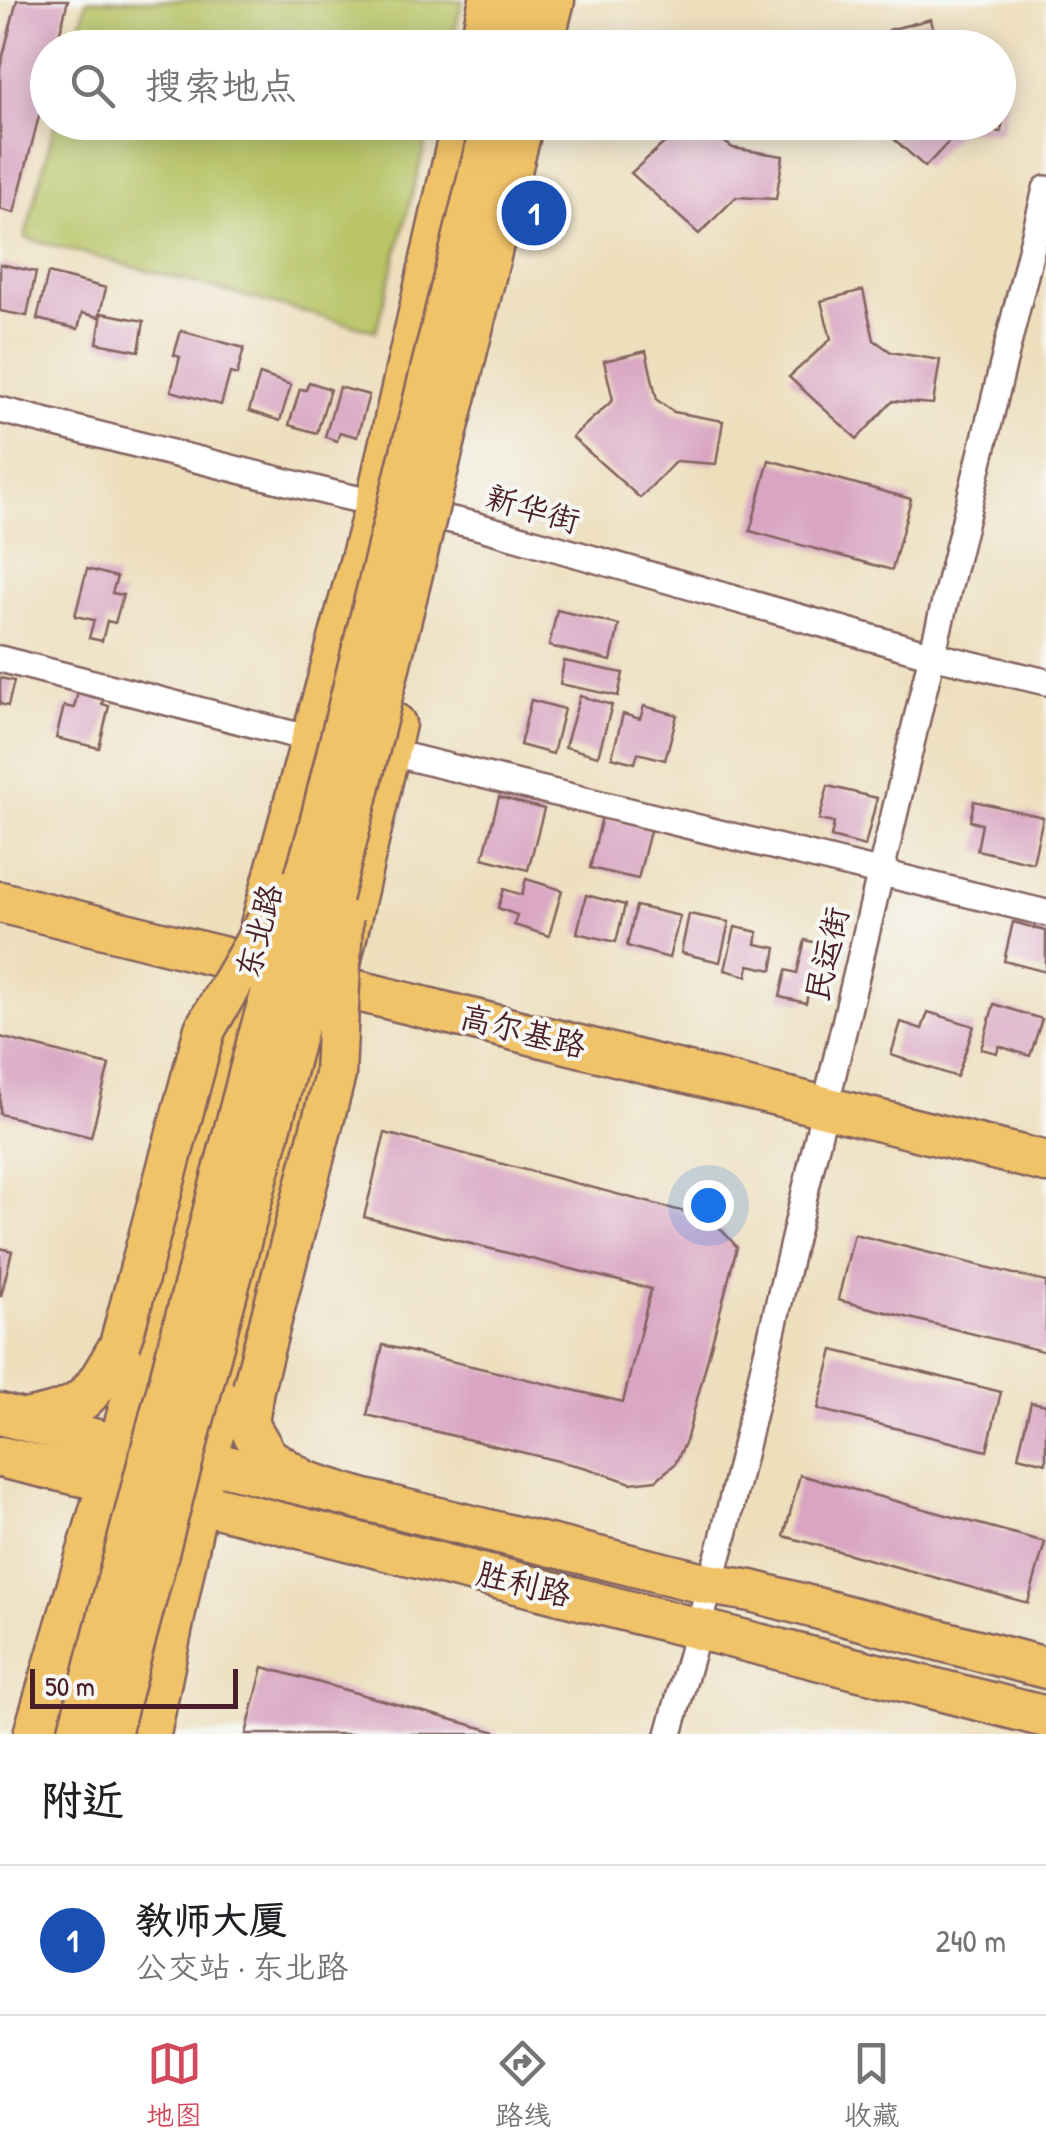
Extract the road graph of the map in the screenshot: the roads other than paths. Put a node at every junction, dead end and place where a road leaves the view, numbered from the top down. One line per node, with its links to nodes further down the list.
1 (490, 0): 5 (main road)
2 (522, 0): 6 (main road)
3 (554, 0): 7 (main road)
4 (572, 0): 8 (main road)
5 (484, 30)
6 (514, 30)
7 (546, 30)
8 (564, 30)
9 (458, 140): 15 (main road, 东北路)
10 (488, 140): 22 (main road, 东北路, bridge)
11 (519, 140): 22 (main road, 东北路, bridge)
12 (537, 140): 16 (main road)
13 (1046, 189): 17 (street, 民运街)
14 (0, 410): 15 (street, 新华街)
15 (376, 504): 16 (street, 新华街); 20 (main road, 东北路)
16 (444, 518): 17 (street, 新华街); 21 (main road)
17 (932, 655): 19 (street, 新华街); 23 (street, 民运街)
18 (0, 659): 20 (street)
19 (1046, 682)
20 (312, 739): 26 (main road, 东北路)
21 (388, 752): 23 (street); 27 (main road)
22 (331, 839): 30 (main road, bridge); 34 (main road, bridge); 41 (main road, 东北路, bridge); 42 (main road, 东北路, bridge)
23 (880, 872): 25 (street); 28 (street, 民运街)
24 (0, 902): 26 (main road, 高尔基路)
25 (1046, 913)
26 (250, 964): 27 (main road, 高尔基路); 33 (main road, 东北路)
27 (335, 985): 28 (main road, 高尔基路); 32 (main road)
28 (825, 1106): 29 (main road, 高尔基路); 36 (street, 民运街)
29 (1046, 1162)
30 (12, 1417): 33 (main road, 胜利路)
31 (0, 1457): 33 (main road, 胜利路)
32 (206, 1461): 33 (main road, 胜利路); 34 (main road, 胜利路); 35 (main road)
33 (114, 1465): 35 (main road, 胜利路); 40 (main road, 东北路)
34 (361, 1499): 36 (main road, 胜利路)
35 (197, 1502): 37 (main road, 胜利路); 43 (main road)
36 (708, 1584): 37 (street, 民运街); 38 (main road, 胜利路)
37 (696, 1628): 39 (main road, 胜利路); 44 (street, 民运街)
38 (1046, 1668)
39 (1046, 1716)
40 (34, 1734)
41 (78, 1734)
42 (110, 1734)
43 (150, 1734)
44 (669, 1734)

